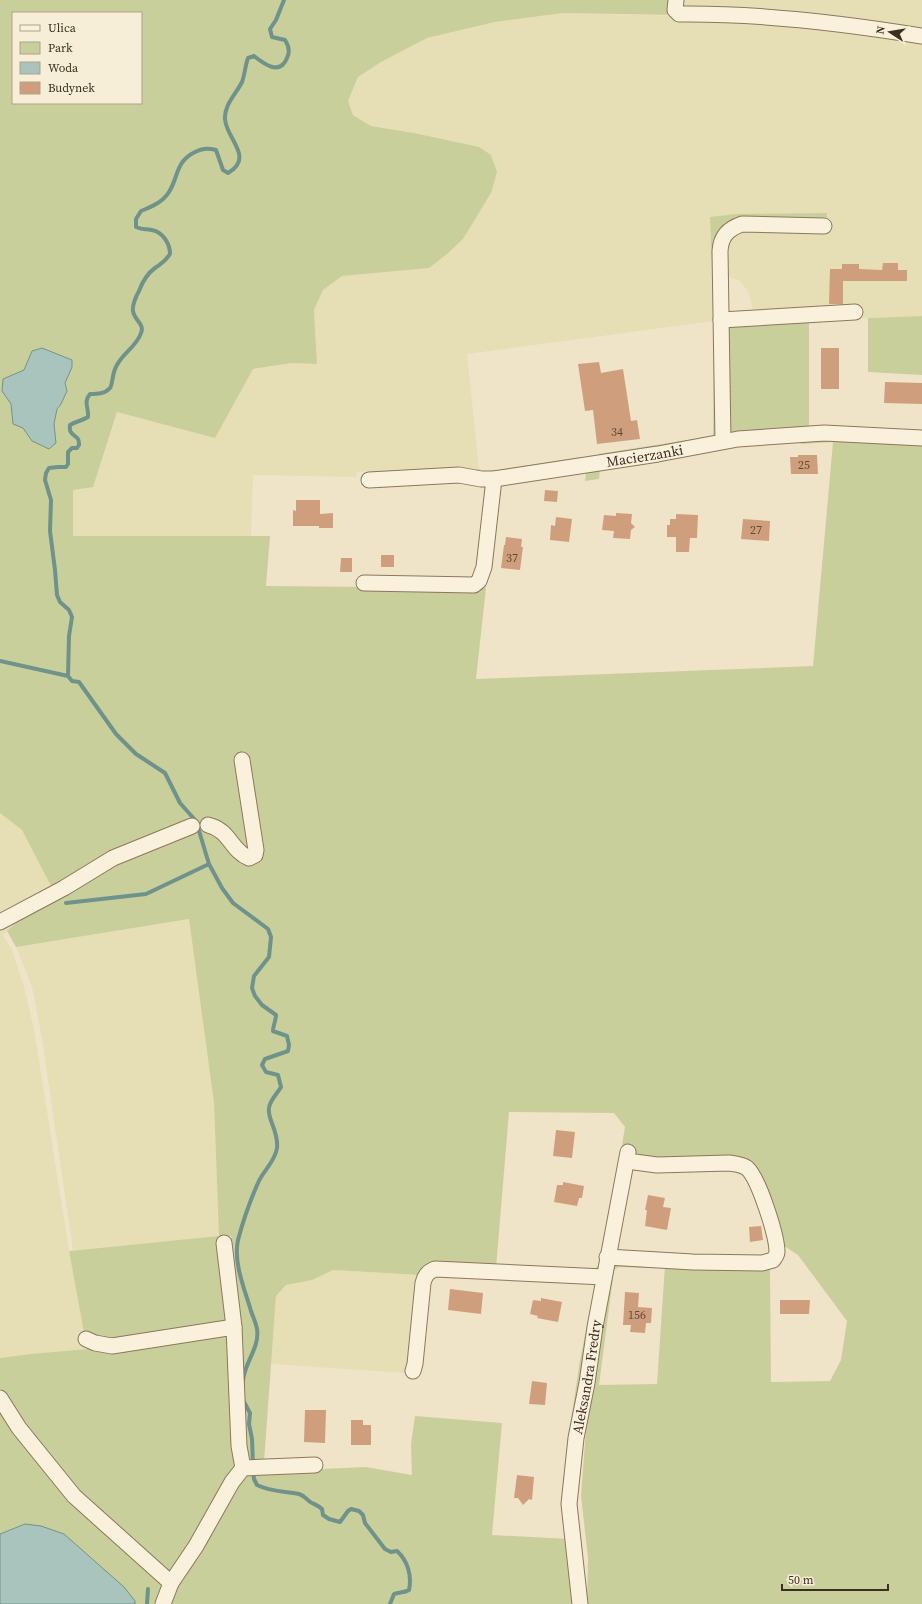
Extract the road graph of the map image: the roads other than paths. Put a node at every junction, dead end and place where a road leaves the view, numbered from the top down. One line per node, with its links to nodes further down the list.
1 (676, 0): 2 (street)
2 (922, 36)
3 (824, 226): 5 (street)
4 (855, 312): 5 (street)
5 (721, 320): 7 (street)
6 (922, 438): 7 (street, Macierzanki)
7 (723, 441): 8 (street, Macierzanki)
8 (494, 479): 9 (street, Macierzanki); 10 (street)
9 (369, 480)
10 (364, 583)
11 (242, 760): 12 (street)
12 (208, 825)
13 (192, 826): 14 (street)
14 (0, 922)
15 (224, 1243): 18 (street)
16 (607, 1257): 16 (street, Aleksandra Fredry); 17 (street, Aleksandra Fredry)
17 (604, 1277): 20 (street); 26 (street, Aleksandra Fredry)
18 (234, 1327): 19 (street); 23 (street)
19 (86, 1339)
20 (414, 1371)
21 (0, 1398): 24 (street)
22 (315, 1465): 23 (street)
23 (252, 1467): 24 (street)
24 (171, 1584): 25 (street)
25 (164, 1604)
26 (580, 1604)

